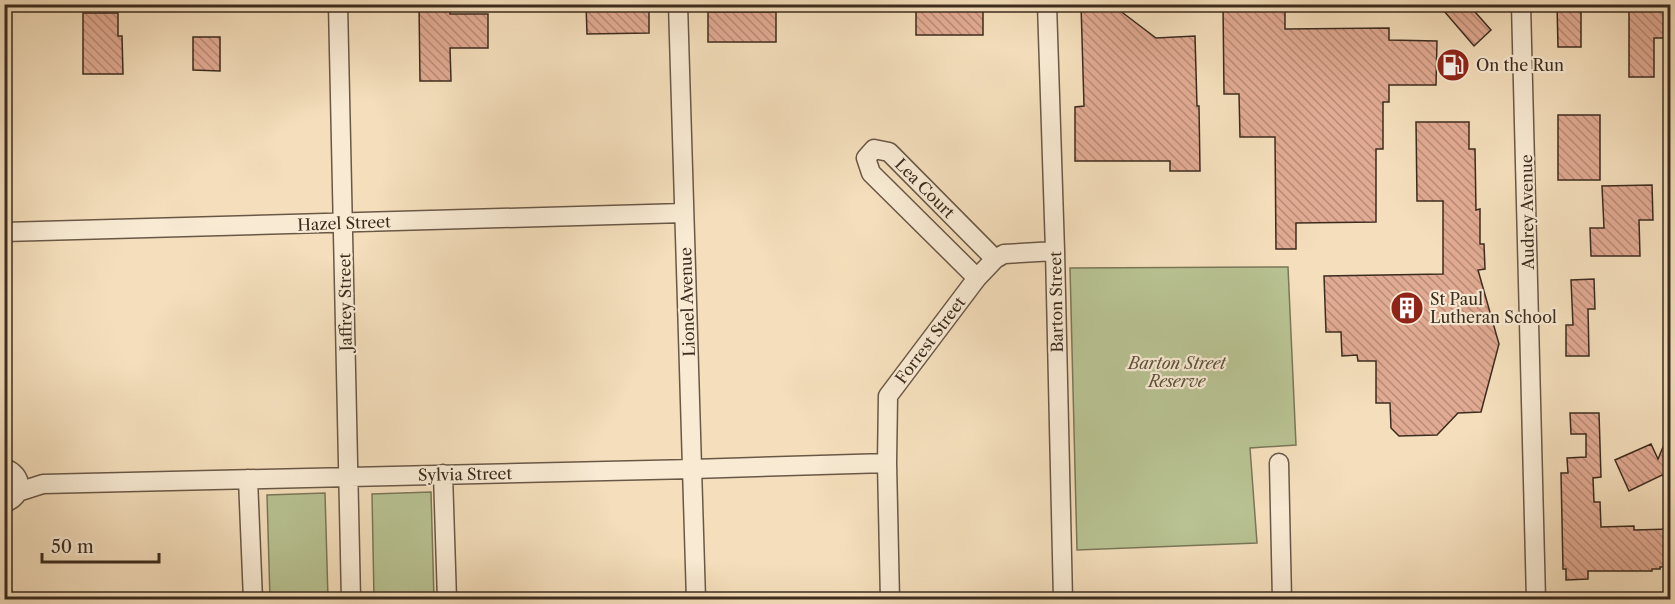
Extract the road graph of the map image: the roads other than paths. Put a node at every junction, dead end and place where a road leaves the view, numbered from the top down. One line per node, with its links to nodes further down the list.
1 (338, 4): 6 (street, Jaffrey Street)
2 (678, 4): 5 (street, Lionel Avenue)
3 (1047, 4): 8 (street, Barton Street)
4 (1516, 10): 25 (street, Audrey Avenue)
5 (684, 213): 6 (street, Hazel Street); 13 (street, Lionel Avenue)
6 (343, 223): 7 (street, Hazel Street); 15 (street, Jaffrey Street)
7 (4, 232)
8 (1055, 251): 9 (street); 23 (street, Barton Street)
9 (995, 259): 10 (street, Forrest Street); 10 (street, Lea Court)
10 (977, 278): 11 (street, Forrest Street)
11 (887, 463): 13 (street, Sylvia Street); 22 (street, Forrest Street)
12 (1279, 463): 24 (street)
13 (693, 469): 14 (street, Sylvia Street); 21 (street, Lionel Avenue)
14 (443, 474): 15 (street, Sylvia Street); 20 (street)
15 (349, 477): 16 (street, Sylvia Street); 19 (street, Jaffrey Street)
16 (248, 479): 17 (street, Sylvia Street); 18 (street)
17 (11, 485)
18 (253, 600)
19 (351, 600)
20 (447, 600)
21 (696, 600)
22 (890, 600)
23 (1063, 600)
24 (1282, 600)
25 (1536, 600)

